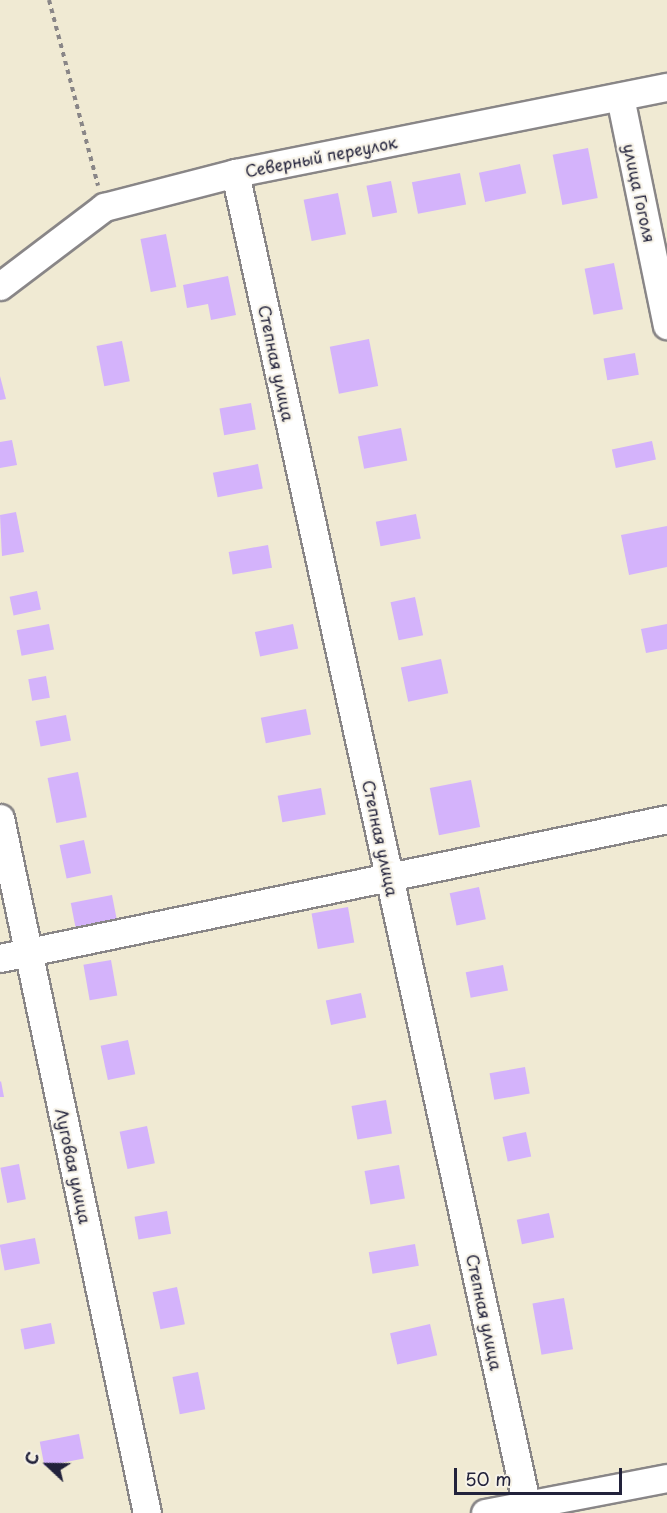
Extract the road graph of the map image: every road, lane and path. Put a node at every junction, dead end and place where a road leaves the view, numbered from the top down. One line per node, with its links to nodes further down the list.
1 (49, 0): 5 (path)
2 (667, 87): 3 (street, Северный переулок)
3 (620, 97): 4 (street, Северный переулок); 6 (street, улица Гоголя)
4 (235, 173): 5 (street, Северный переулок); 11 (street, Степная улица)
5 (104, 207): 7 (street, Северный переулок)
6 (658, 233): 8 (street, улица Гоголя)
7 (0, 286)
8 (667, 325)
9 (0, 818): 12 (street, Луговая улица)
10 (667, 819): 11 (street)
11 (390, 879): 12 (street); 15 (street, Степная улица)
12 (28, 953): 13 (street); 16 (street, Луговая улица)
13 (0, 958)
14 (667, 1478): 15 (street)
15 (526, 1502): 17 (street)
16 (147, 1513)
17 (485, 1513)

